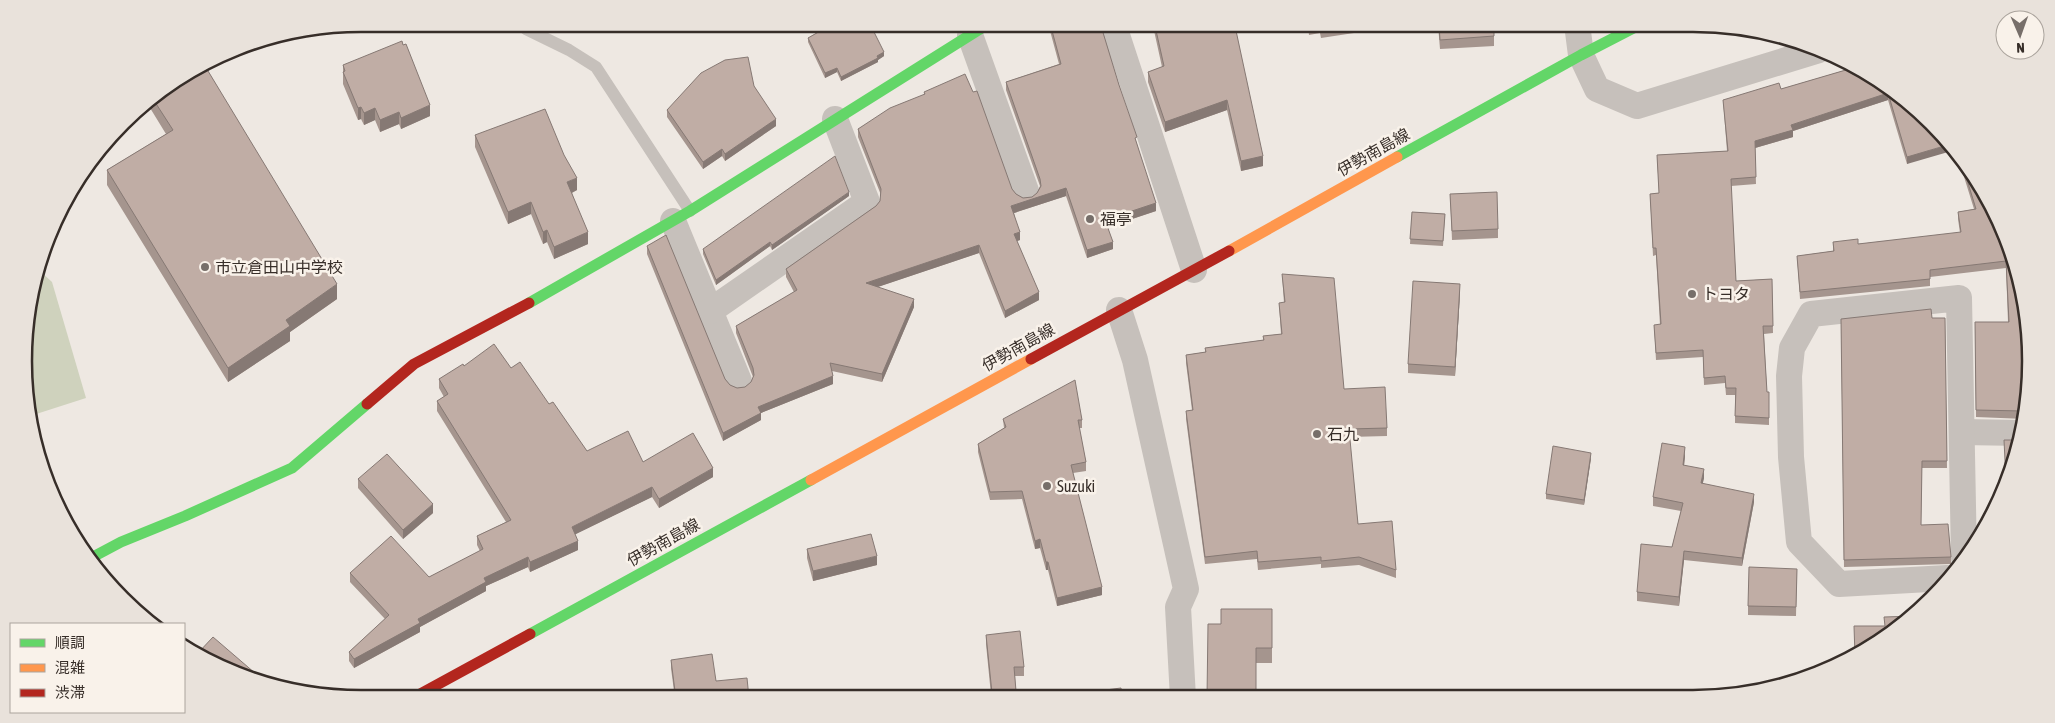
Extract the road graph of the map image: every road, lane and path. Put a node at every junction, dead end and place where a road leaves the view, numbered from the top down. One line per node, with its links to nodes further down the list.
1 (532, 32): 11 (lane)
2 (974, 32): 9 (main road)
3 (976, 32): 10 (street)
4 (1116, 32): 12 (street)
5 (1578, 32): 8 (street)
6 (1626, 32): 8 (main road, 伊勢南島線)
7 (1808, 53): 8 (street)
8 (1581, 55): 12 (main road, 伊勢南島線)
9 (835, 119): 11 (main road); 14 (street)
10 (1026, 191)
11 (681, 216): 14 (street); 19 (main road)
12 (1194, 270): 13 (main road, 伊勢南島線)
13 (1118, 310): 21 (main road, 伊勢南島線); 22 (street)
14 (710, 311): 15 (street)
15 (739, 381)
16 (1962, 432): 17 (street); 18 (street); 20 (street)
17 (2014, 433)
18 (1964, 549)
19 (96, 555)
20 (1941, 578)
21 (427, 690)
22 (1183, 690)

